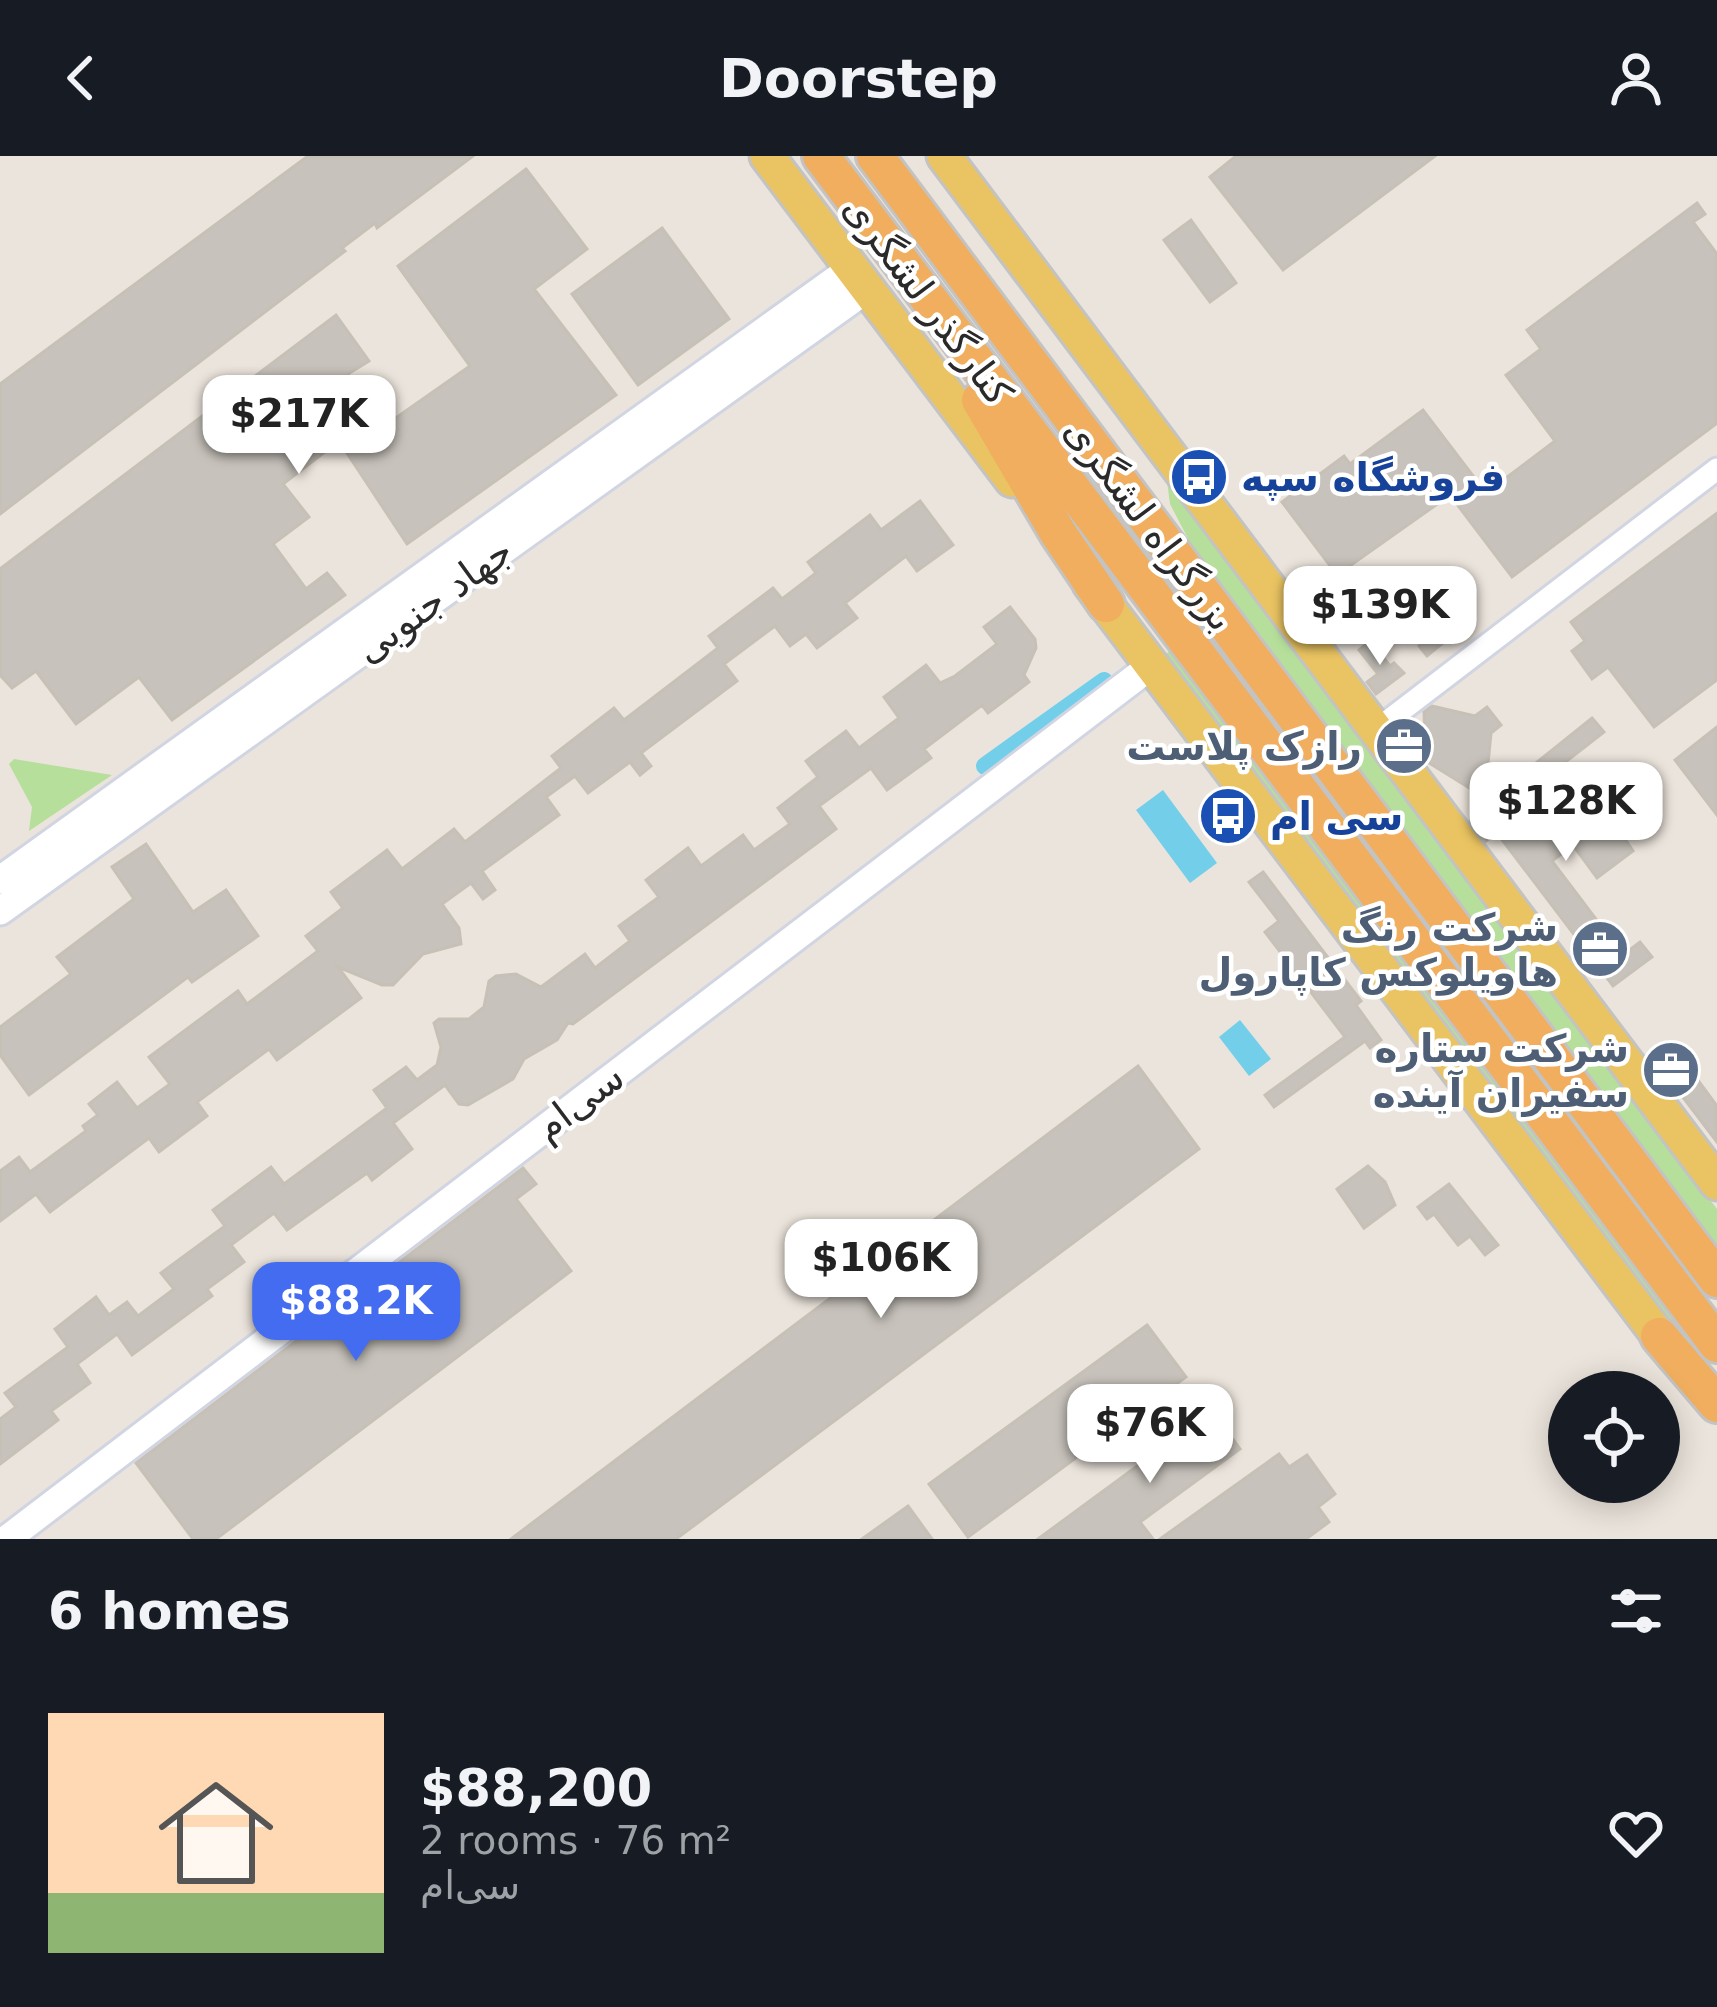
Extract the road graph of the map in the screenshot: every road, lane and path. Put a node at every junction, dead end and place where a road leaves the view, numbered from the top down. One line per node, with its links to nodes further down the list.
1 (767, 156): 6 (main road, کنارگذر لشگری)
2 (821, 156): 5 (highway, بزرگراه لشگری)
3 (874, 156): 14 (highway, بزرگراه لشگری)
4 (944, 156): 10 (main road)
5 (900, 262): 8 (highway); 16 (highway, بزرگراه لشگری)
6 (860, 279): 8 (main road, کنارگذر لشگری); 11 (street, جهاد جنوبی); 12 (street, جهاد جنوبی)
7 (1717, 469): 10 (street)
8 (1106, 604): 9 (main road, کنارگذر لشگری)
9 (1152, 665): 15 (main road, کنارگذر لشگری); 19 (street, سی‌ام)
10 (1376, 730): 13 (main road)
11 (0, 880)
12 (0, 911)
13 (1717, 1183)
14 (1717, 1279)
15 (1659, 1336): 17 (highway); 18 (main road, کنارگذر لشگری)
16 (1717, 1344)
17 (1717, 1404)
18 (1717, 1414)
19 (7, 1539)

